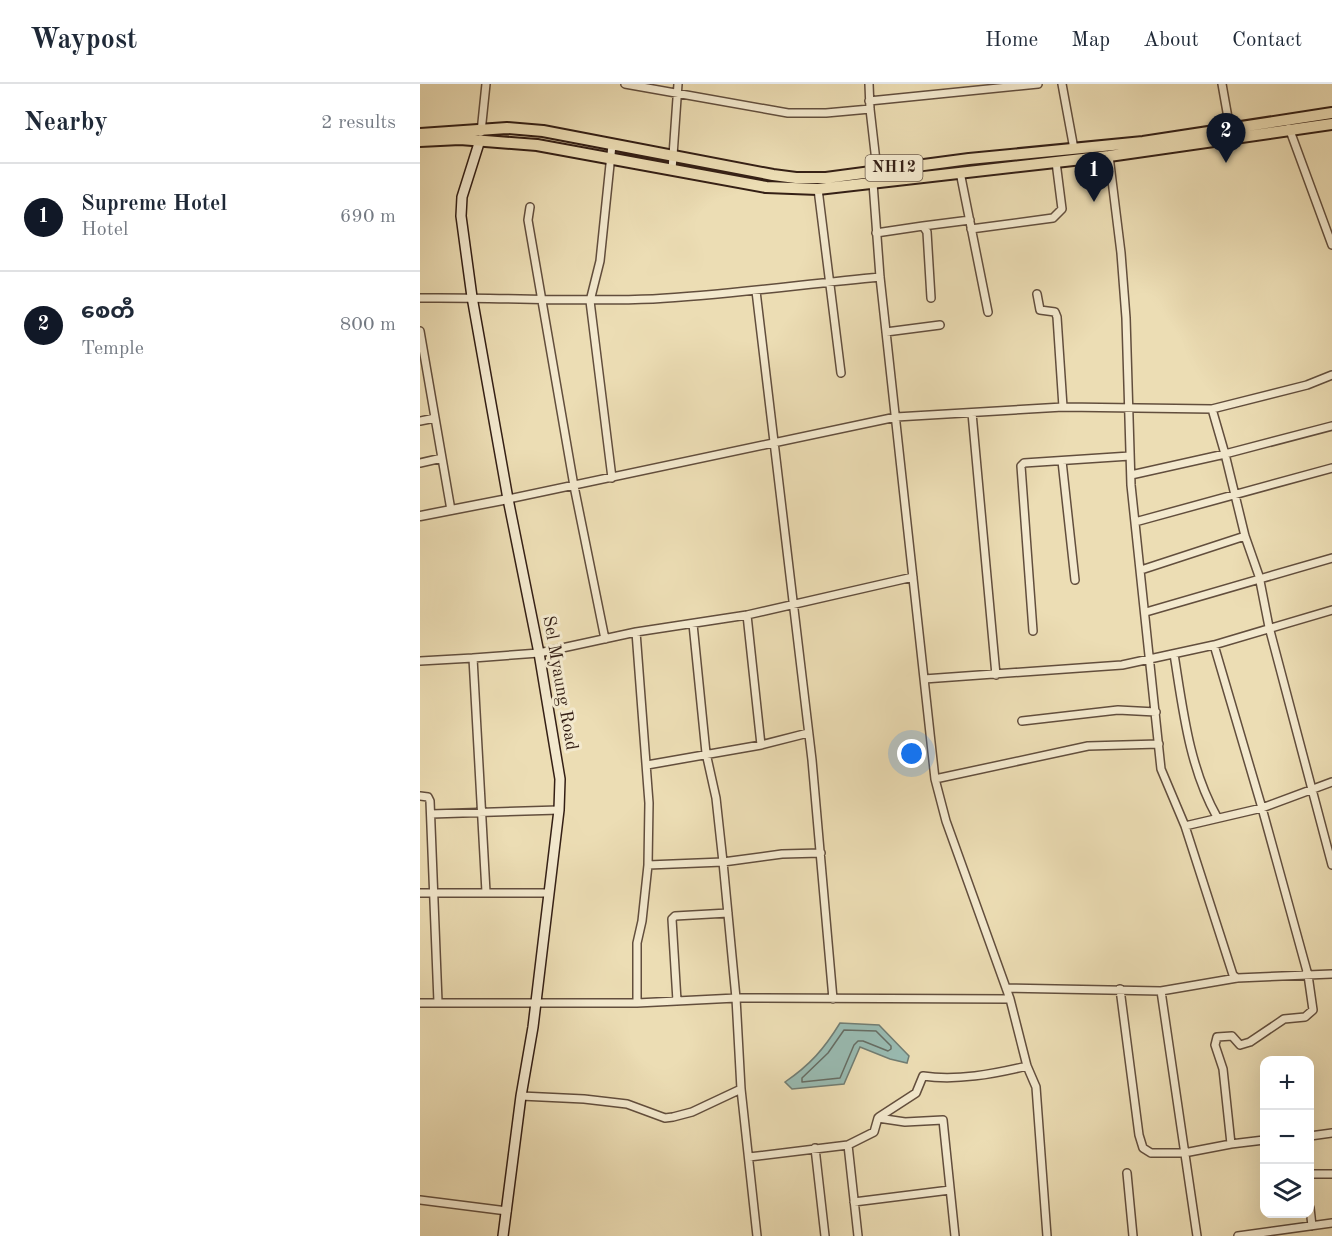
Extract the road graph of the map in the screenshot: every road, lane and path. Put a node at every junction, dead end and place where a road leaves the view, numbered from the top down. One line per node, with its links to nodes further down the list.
1 (486, 84): 15 (street)
2 (628, 84): 8 (street)
3 (678, 84): 8 (street)
4 (869, 84): 9 (street)
5 (1038, 84): 9 (street)
6 (1062, 84): 18 (street)
7 (1222, 84): 13 (street)
8 (678, 93): 9 (street); 19 (street)
9 (870, 105): 25 (street)
10 (1332, 113): 12 (highway, NH12)
11 (1332, 124): 12 (highway, NH12)
12 (1289, 125): 13 (highway, NH12); 20 (highway, NH12); 35 (street)
13 (1230, 129): 18 (highway, NH12)
14 (420, 134): 15 (highway, NH12)
15 (481, 135): 16 (highway, NH12); 17 (highway, NH12); 21 (highway, NH12); 40 (main road, Sel Myaung Road)
16 (420, 141)
17 (612, 145): 19 (highway, NH12); 21 (street)
18 (1074, 149): 25 (highway, NH12)
19 (673, 156): 23 (street); 24 (highway, NH12)
20 (1109, 156): 22 (highway, NH12); 54 (street)
21 (610, 158): 23 (highway, NH12); 44 (street)
22 (1056, 162): 26 (highway, NH12); 33 (street)
23 (672, 170): 27 (highway, NH12)
24 (746, 170): 25 (highway, NH12); 27 (highway)
25 (877, 170): 28 (street)
26 (960, 172): 28 (highway, NH12); 31 (street)
27 (741, 183): 29 (highway, NH12)
28 (873, 183): 29 (highway, NH12); 34 (street)
29 (818, 189): 37 (street)
30 (530, 207): 43 (street)
31 (970, 220): 32 (street); 33 (street)
32 (923, 226): 34 (street); 42 (street)
33 (971, 229): 45 (street)
34 (876, 233): 36 (street)
35 (1332, 245)
36 (880, 278): 37 (street); 48 (street)
37 (831, 282): 38 (street); 49 (street)
38 (756, 291): 44 (street); 61 (street)
39 (1036, 294): 53 (street)
40 (472, 297): 41 (street); 43 (street); 72 (main road, Sel Myaung Road)
41 (420, 298)
42 (931, 298)
43 (542, 299): 44 (street); 70 (street)
44 (590, 301): 69 (street)
45 (988, 312)
46 (940, 325): 48 (street)
47 (420, 331): 50 (street)
48 (886, 332): 57 (street)
49 (841, 373)
50 (428, 375): 52 (street); 58 (street)
51 (1332, 375): 55 (street)
52 (420, 377)
53 (1064, 407): 54 (street); 56 (street)
54 (1128, 407): 55 (street); 63 (street)
55 (1212, 409): 62 (street)
56 (972, 412): 57 (street); 97 (street)
57 (896, 417): 61 (street); 79 (street)
58 (435, 418): 59 (street); 64 (street)
59 (420, 421)
60 (1332, 426): 62 (street)
61 (774, 442): 69 (street); 82 (street)
62 (1226, 454): 68 (street); 71 (street)
63 (1130, 456): 65 (street); 68 (street)
64 (442, 458): 66 (street); 73 (street)
65 (1062, 461): 81 (street); 88 (street)
66 (420, 463)
67 (1332, 468): 71 (street)
68 (1131, 475): 75 (street)
69 (612, 478): 70 (street)
70 (574, 486): 72 (street); 90 (street)
71 (1235, 496): 75 (street); 76 (street)
72 (508, 499): 73 (street); 92 (main road, Sel Myaung Road)
73 (451, 510): 74 (street)
74 (420, 516)
75 (1136, 522): 78 (street)
76 (1245, 536): 78 (street); 80 (street)
77 (1332, 558): 80 (street)
78 (1141, 570): 84 (street)
79 (913, 577): 82 (street); 98 (street)
80 (1259, 579): 84 (street); 87 (street)
81 (1075, 580)
82 (794, 603): 85 (street); 101 (street)
83 (1332, 610): 87 (street)
84 (1146, 612): 95 (street)
85 (747, 615): 86 (street); 102 (street)
86 (693, 624): 89 (street); 104 (street)
87 (1269, 627): 91 (street); 108 (street)
88 (1033, 630)
89 (636, 632): 90 (street); 105 (street)
90 (605, 639): 92 (street)
91 (1214, 645): 93 (street); 110 (street)
92 (539, 653): 94 (street); 111 (main road, Sel Myaung Road)
93 (1174, 654): 95 (street); 114 (street)
94 (473, 658): 96 (street); 112 (street)
95 (1150, 658): 97 (street); 99 (street)
96 (420, 662)
97 (996, 675): 98 (street)
98 (924, 680): 106 (street)
99 (1156, 712): 100 (street); 103 (street)
100 (1022, 721)
101 (808, 733): 102 (street); 116 (street)
102 (761, 744): 104 (street)
103 (1159, 744): 106 (street); 115 (street)
104 (706, 753): 105 (street); 117 (street)
105 (647, 765): 118 (street)
106 (935, 779): 128 (street)
107 (1332, 782): 108 (street)
108 (1313, 790): 110 (street); 119 (street)
109 (420, 796): 113 (street)
110 (1262, 808): 114 (street); 126 (street)
111 (559, 810): 112 (street); 123 (main road, Sel Myaung Road)
112 (483, 813): 113 (street); 121 (street)
113 (430, 814): 120 (street)
114 (1217, 817): 115 (street)
115 (1185, 826): 127 (street)
116 (821, 853): 117 (street); 132 (street)
117 (723, 862): 118 (street); 124 (street)
118 (648, 865): 137 (street)
119 (1332, 865)
120 (433, 892): 121 (street); 122 (street); 135 (street)
121 (486, 892): 123 (street)
122 (420, 893)
123 (549, 893): 138 (main road, Sel Myaung Road)
124 (728, 913): 131 (street); 134 (street)
125 (1332, 974): 126 (street)
126 (1308, 975): 127 (street); 146 (street)
127 (1237, 978): 130 (street)
128 (1006, 988): 129 (street); 133 (street)
129 (1120, 989): 130 (street); 149 (street)
130 (1161, 991): 149 (street)
131 (736, 998): 132 (street); 134 (street); 140 (street)
132 (833, 999): 133 (street)
133 (1010, 999): 139 (street)
134 (677, 1001): 137 (street)
135 (438, 1002): 136 (street); 138 (street)
136 (420, 1003)
137 (637, 1003): 138 (street)
138 (536, 1004): 141 (main road, Sel Myaung Road)
139 (1027, 1066): 142 (street); 168 (street)
140 (741, 1089): 141 (street); 150 (street)
141 (521, 1096): 157 (main road, Sel Myaung Road)
142 (878, 1118): 147 (street); 154 (street)
143 (1332, 1134): 144 (street)
144 (1314, 1136)
145 (1260, 1140): 146 (street)
146 (1231, 1144): 149 (street)
147 (848, 1145): 148 (street); 156 (street)
148 (815, 1148): 150 (street); 165 (street)
149 (1184, 1153): 170 (street)
150 (749, 1157): 164 (street)
151 (1127, 1173): 169 (street)
152 (1314, 1174): 153 (street)
153 (1332, 1174)
154 (950, 1190): 156 (street); 167 (street)
155 (420, 1200): 157 (street)
156 (854, 1202): 166 (street)
157 (507, 1211): 163 (main road, Sel Myaung Road)
158 (1311, 1218): 160 (street)
159 (1332, 1223): 160 (street)
160 (1312, 1226): 161 (street)
161 (1301, 1227): 162 (street); 172 (street)
162 (1261, 1234): 171 (street)
163 (503, 1236)
164 (757, 1236)
165 (825, 1236)
166 (858, 1236)
167 (955, 1236)
168 (1047, 1236)
169 (1133, 1236)
170 (1197, 1236)
171 (1238, 1236)
172 (1302, 1236)

